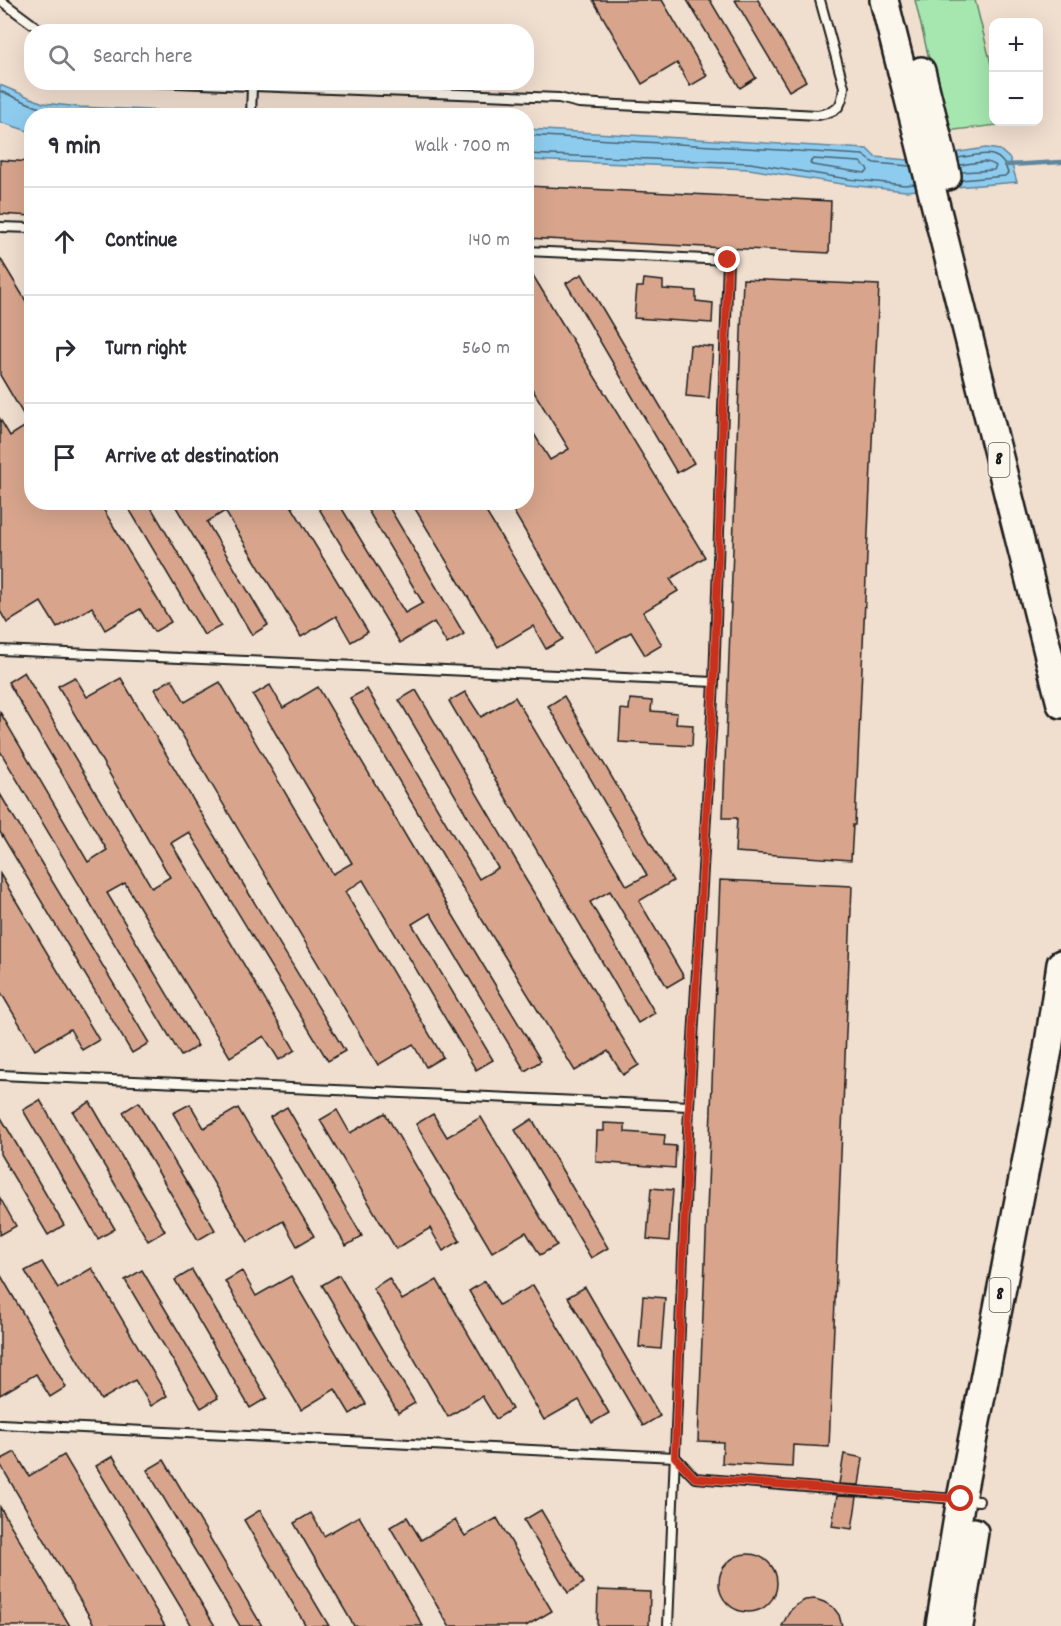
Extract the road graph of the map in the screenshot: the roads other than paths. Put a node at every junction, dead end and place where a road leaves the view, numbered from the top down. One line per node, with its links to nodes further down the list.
1 (0, 0): 5 (lane)
2 (820, 0): 7 (lane)
3 (884, 0): 9 (highway, 8)
4 (902, 0): 9 (highway, 8)
5 (32, 24)
6 (252, 90): 8 (lane)
7 (354, 90)
8 (251, 108)
9 (927, 135): 10 (highway, 8)
10 (946, 214): 14 (highway, 8); 17 (highway, 8)
11 (0, 227): 12 (lane)
12 (24, 228)
13 (534, 251): 16 (lane)
14 (1061, 638)
15 (0, 650): 16 (lane)
16 (714, 682): 21 (lane)
17 (1061, 704)
18 (1061, 964): 24 (highway, 8)
19 (1061, 1057): 24 (highway, 8)
20 (0, 1075): 21 (lane)
21 (689, 1106): 23 (lane)
22 (0, 1424): 23 (lane)
23 (675, 1457): 24 (lane); 25 (lane)
24 (970, 1500): 26 (highway, 8); 27 (highway, 8)
25 (668, 1626)
26 (939, 1626)
27 (959, 1626)

